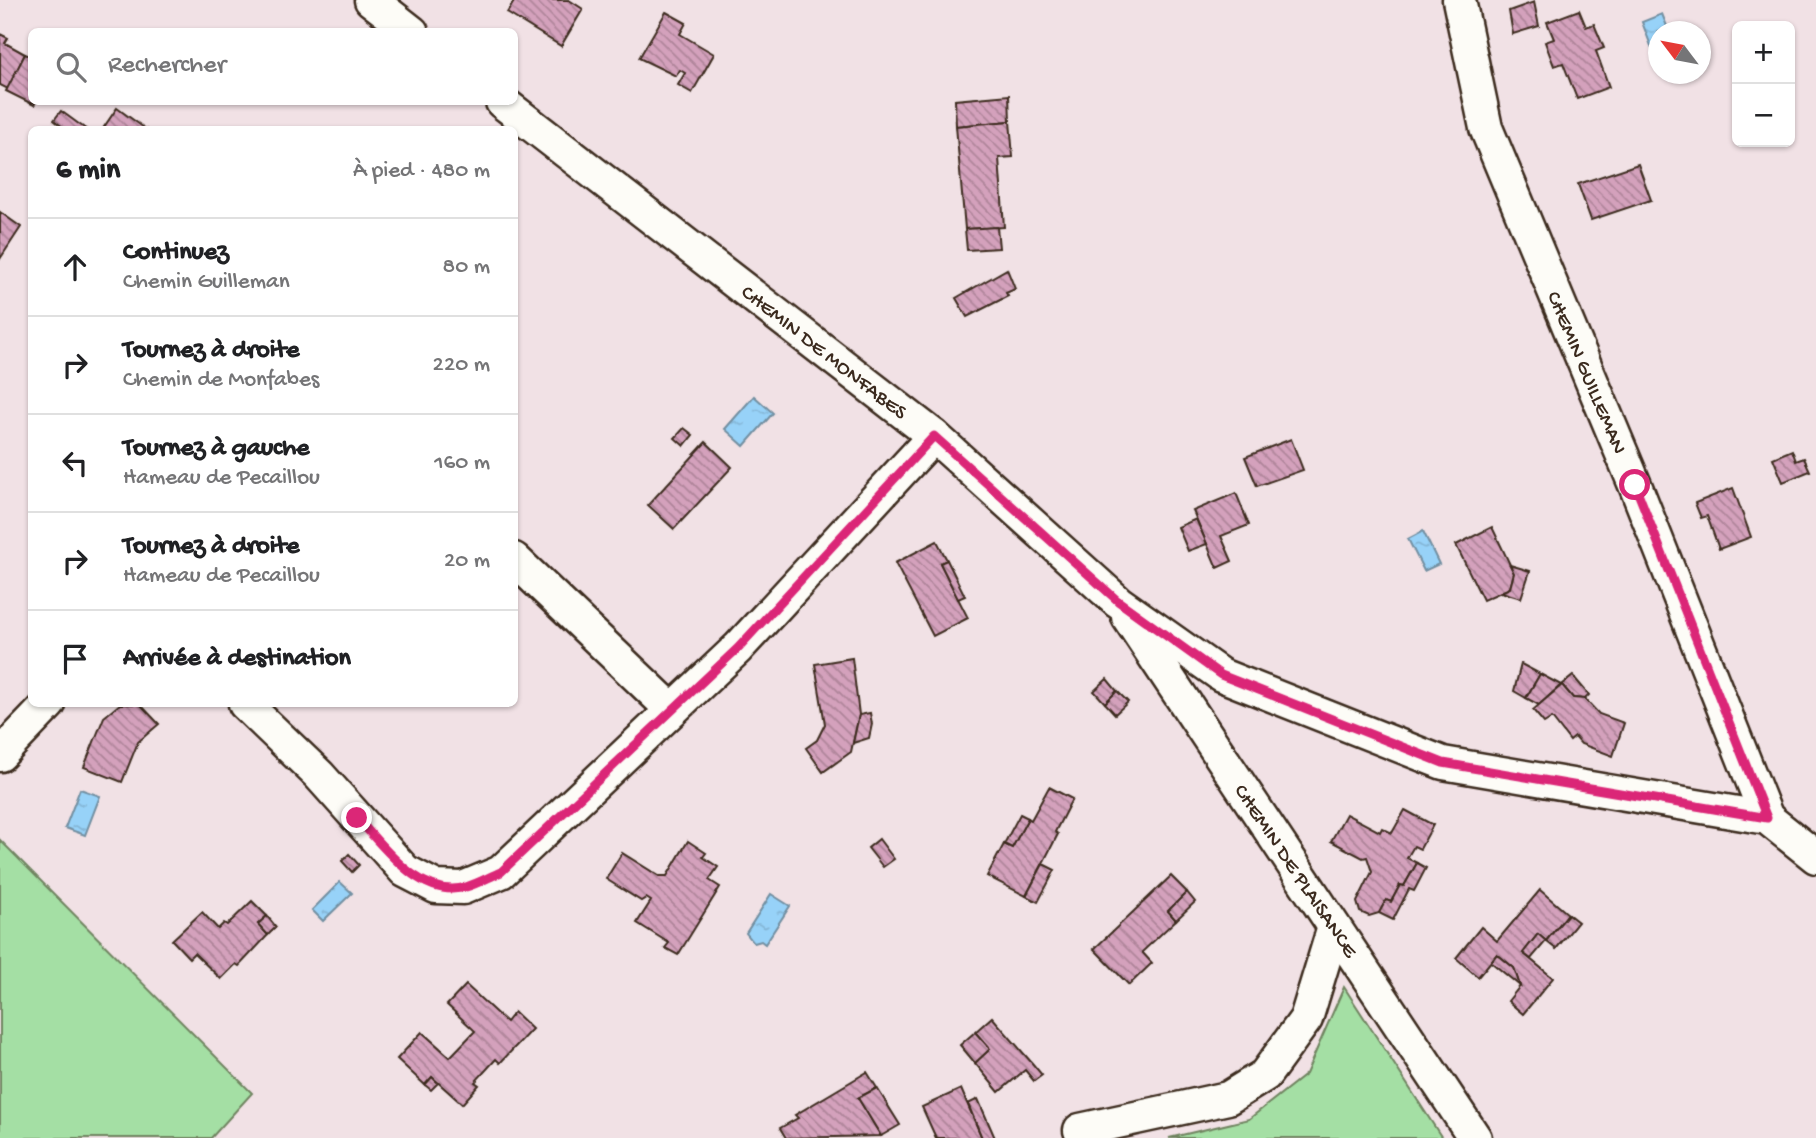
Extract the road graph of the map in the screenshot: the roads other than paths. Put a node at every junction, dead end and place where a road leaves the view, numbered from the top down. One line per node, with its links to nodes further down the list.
1 (372, 0): 3 (street)
2 (1459, 0): 12 (street, CHEMIN GUILLEMAN)
3 (407, 28)
4 (506, 105): 5 (street, CHEMIN DE MONFABES)
5 (934, 436): 7 (street, CHEMIN DE MONFABES); 10 (street)
6 (518, 563): 10 (street)
7 (1118, 601): 12 (street, CHEMIN DE MONFABES); 14 (street, CHEMIN DE PLAISANCE)
8 (46, 707): 11 (street)
9 (248, 707): 10 (street)
10 (671, 709)
11 (0, 755)
12 (1767, 818): 13 (street)
13 (1816, 858)
14 (1334, 926): 15 (street); 16 (street, CHEMIN DE PLAISANCE)
15 (1080, 1130)
16 (1475, 1138)

